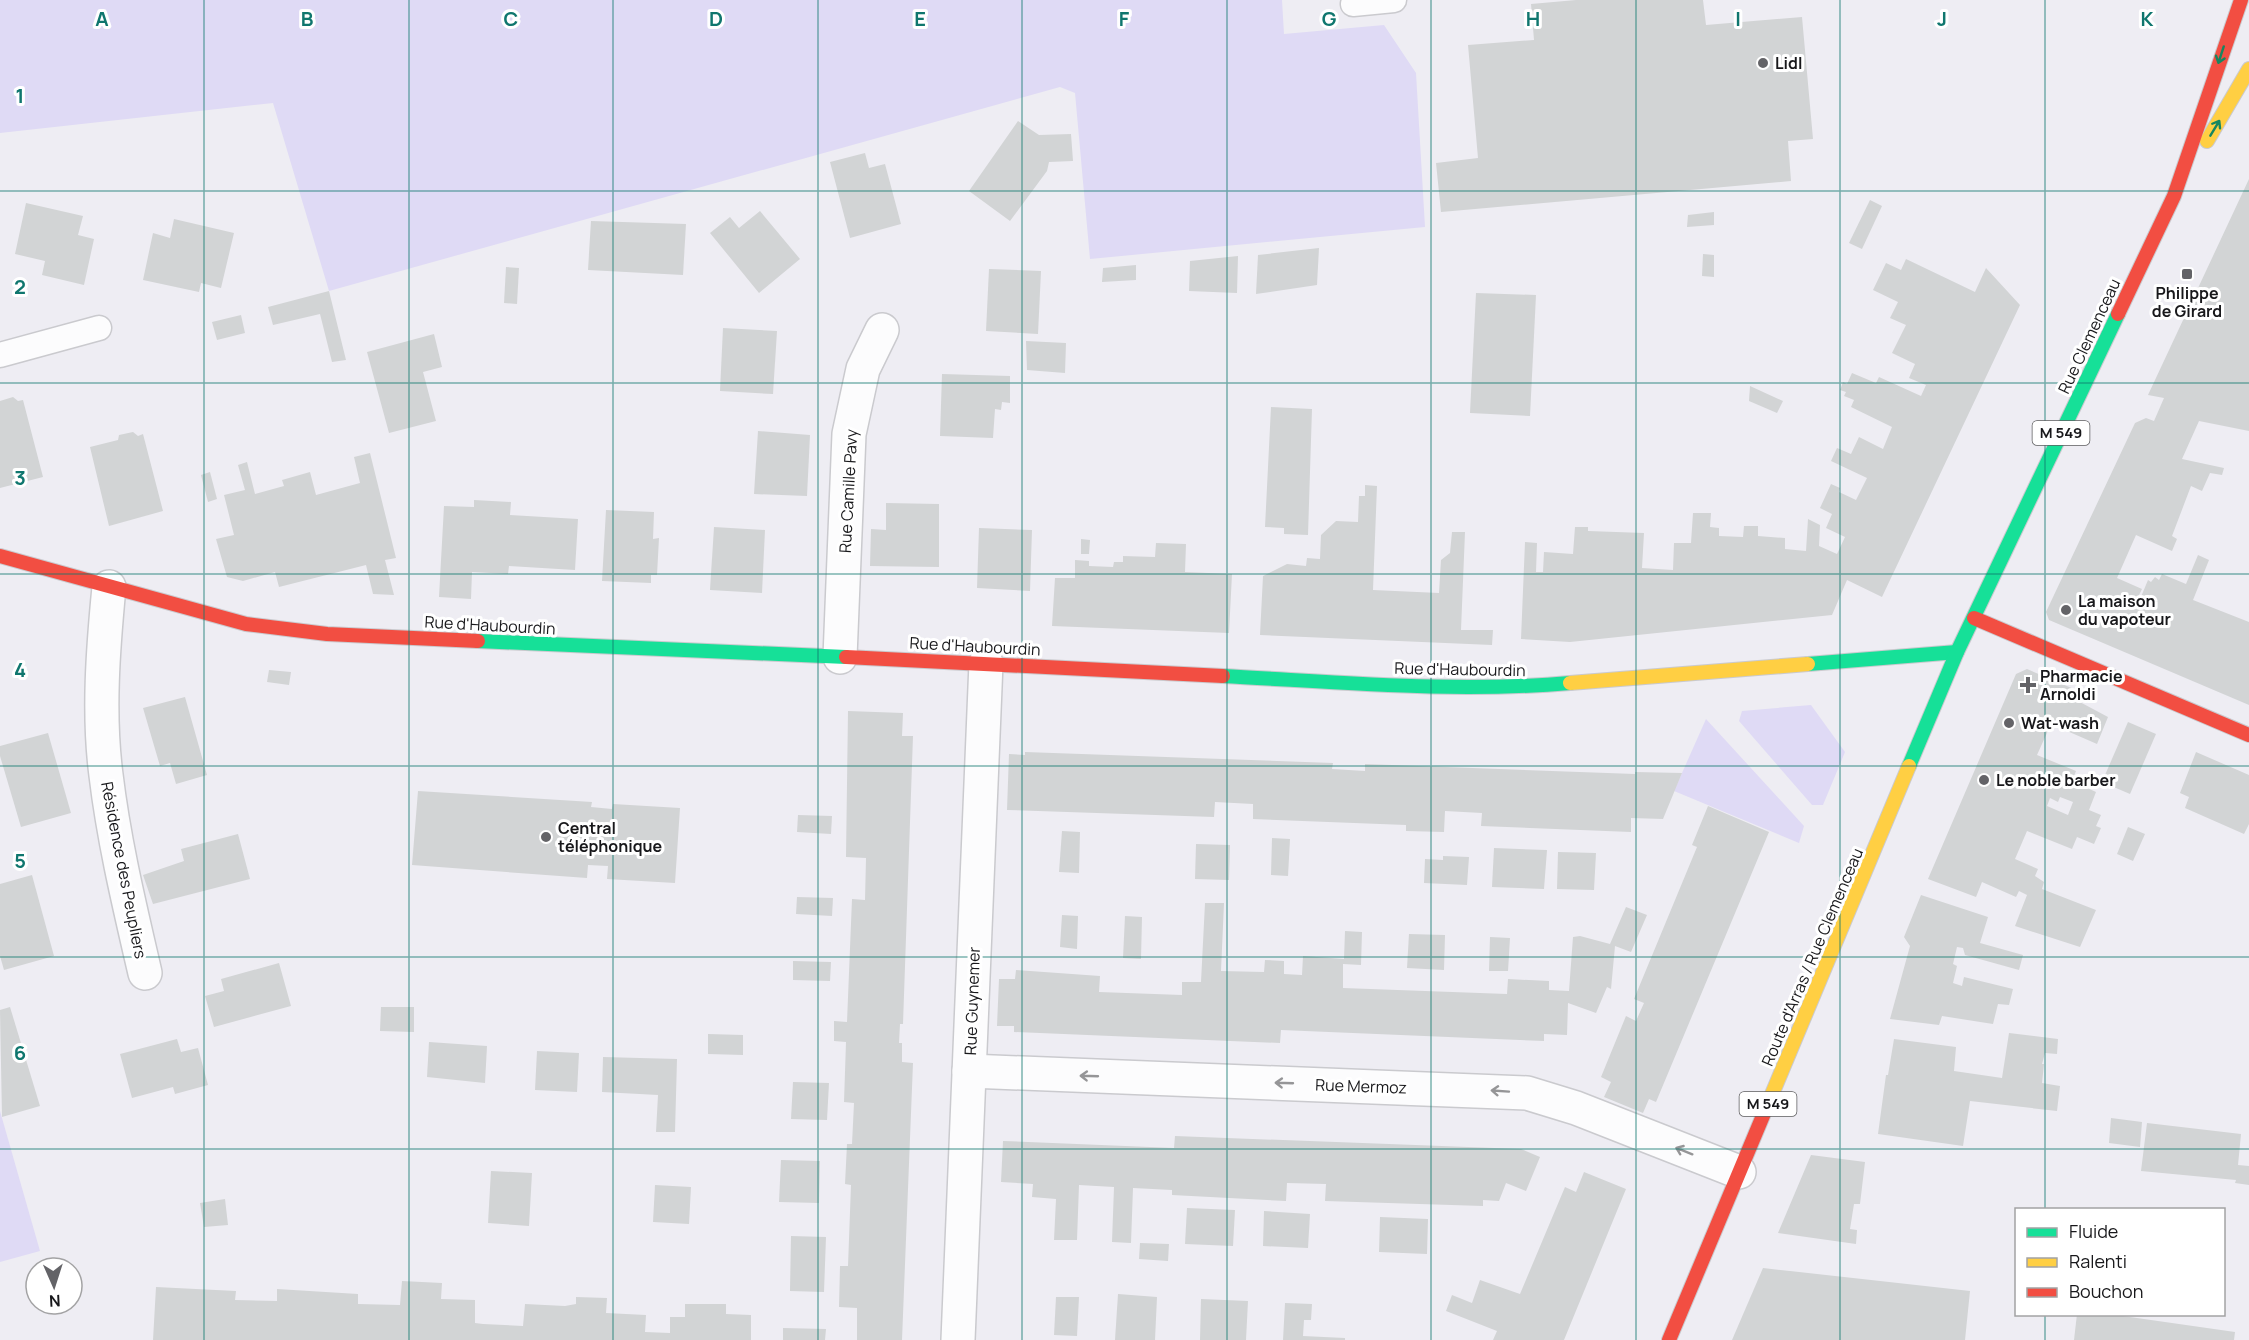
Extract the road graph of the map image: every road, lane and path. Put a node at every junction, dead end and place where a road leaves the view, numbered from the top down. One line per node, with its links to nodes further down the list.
1 (1394, 0): 3 (lane)
2 (2241, 0): 5 (main road, Rue Clemenceau / M 549, one-way to 5)
3 (1353, 4)
4 (2249, 69): 5 (main road, Rue Clemenceau / M 549, one-way to 4)
5 (2174, 196): 11 (main road, Rue Clemenceau / M 549)
6 (99, 328): 8 (lane)
7 (882, 330): 13 (street, Rue Camille Pavy)
8 (0, 355)
9 (0, 556): 10 (main road, Rue d'Haubourdin)
10 (109, 587): 13 (main road, Rue d'Haubourdin); 16 (street, Résidence des Peupliers)
11 (1974, 618): 12 (main road, Rue Clemenceau / M 549); 15 (main road)
12 (1958, 652): 14 (main road, Rue d'Haubourdin); 18 (main road, Route d'Arras / Rue Clemenceau / M 549)
13 (840, 657): 14 (main road, Rue d'Haubourdin)
14 (986, 663): 17 (street, Rue Guynemer)
15 (2249, 735)
16 (145, 973)
17 (969, 1071): 18 (street, Rue Mermoz, one-way to 17); 19 (street, Rue Guynemer)
18 (1739, 1172): 20 (main road, Route d'Arras / Rue Clemenceau / M 549)
19 (958, 1340)
20 (1669, 1340)

